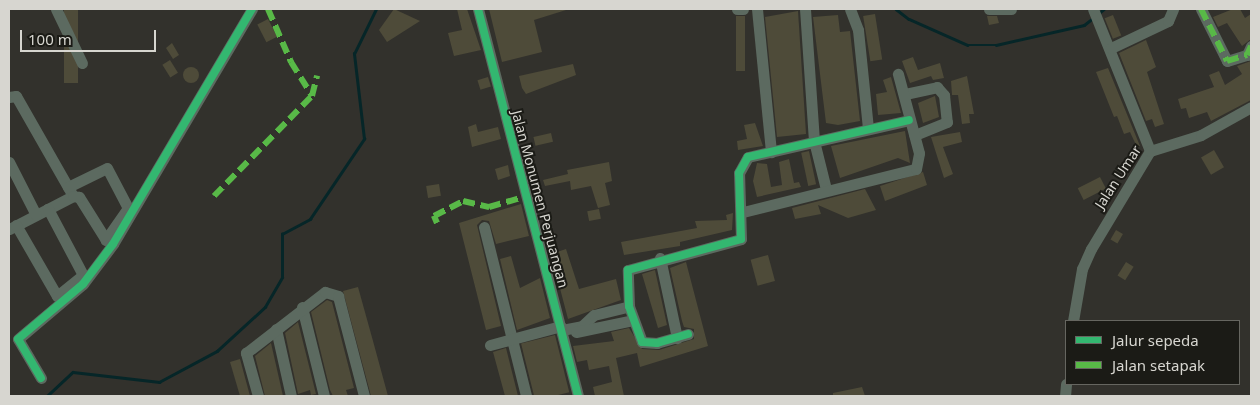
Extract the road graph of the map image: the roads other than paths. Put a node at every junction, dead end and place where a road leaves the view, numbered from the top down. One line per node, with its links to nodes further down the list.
1 (56, 9): 16 (street)
2 (252, 9): 46 (street)
3 (478, 9): 41 (street, Jalan Monumen Perjuangan)
4 (737, 9): 5 (street)
5 (743, 9)
6 (756, 9): 26 (street)
7 (805, 9): 24 (street)
8 (850, 9): 22 (street)
9 (989, 9): 10 (street)
10 (1011, 9)
11 (1093, 9): 15 (street)
12 (1173, 9): 15 (street)
13 (1201, 9): 14 (street)
14 (1251, 46)
15 (1111, 48): 25 (street)
16 (82, 63)
17 (898, 74): 18 (street)
18 (905, 94): 21 (street); 23 (street)
19 (9, 98): 29 (street)
20 (1251, 107): 25 (street, Jalan Umar)
21 (909, 120): 22 (street); 23 (street)
22 (868, 128): 24 (street)
23 (915, 135): 28 (street)
24 (814, 141): 26 (street); 28 (street)
25 (1150, 150): 39 (street, Jalan Umar)
26 (771, 152): 31 (street)
27 (9, 162): 32 (street)
28 (826, 189): 31 (street)
29 (70, 192): 29 (street); 30 (street)
30 (48, 209): 32 (street); 33 (street)
31 (743, 212): 35 (street)
32 (36, 215): 33 (street)
33 (12, 227)
34 (484, 228): 44 (street)
35 (660, 258): 36 (street); 43 (street)
36 (630, 306): 38 (street); 41 (street)
37 (302, 307): 40 (street); 49 (street); 50 (street)
38 (633, 320): 41 (street); 43 (street)
39 (1073, 320)
40 (276, 328): 47 (street); 48 (street)
41 (562, 330): 44 (street); 52 (street, Jalan Monumen Perjuangan)
42 (688, 334): 43 (street)
43 (677, 338)
44 (511, 339): 45 (street); 51 (street)
45 (490, 345)
46 (41, 378)
47 (258, 396)
48 (291, 396)
49 (324, 396)
50 (364, 396)
51 (526, 396)
52 (578, 396)

